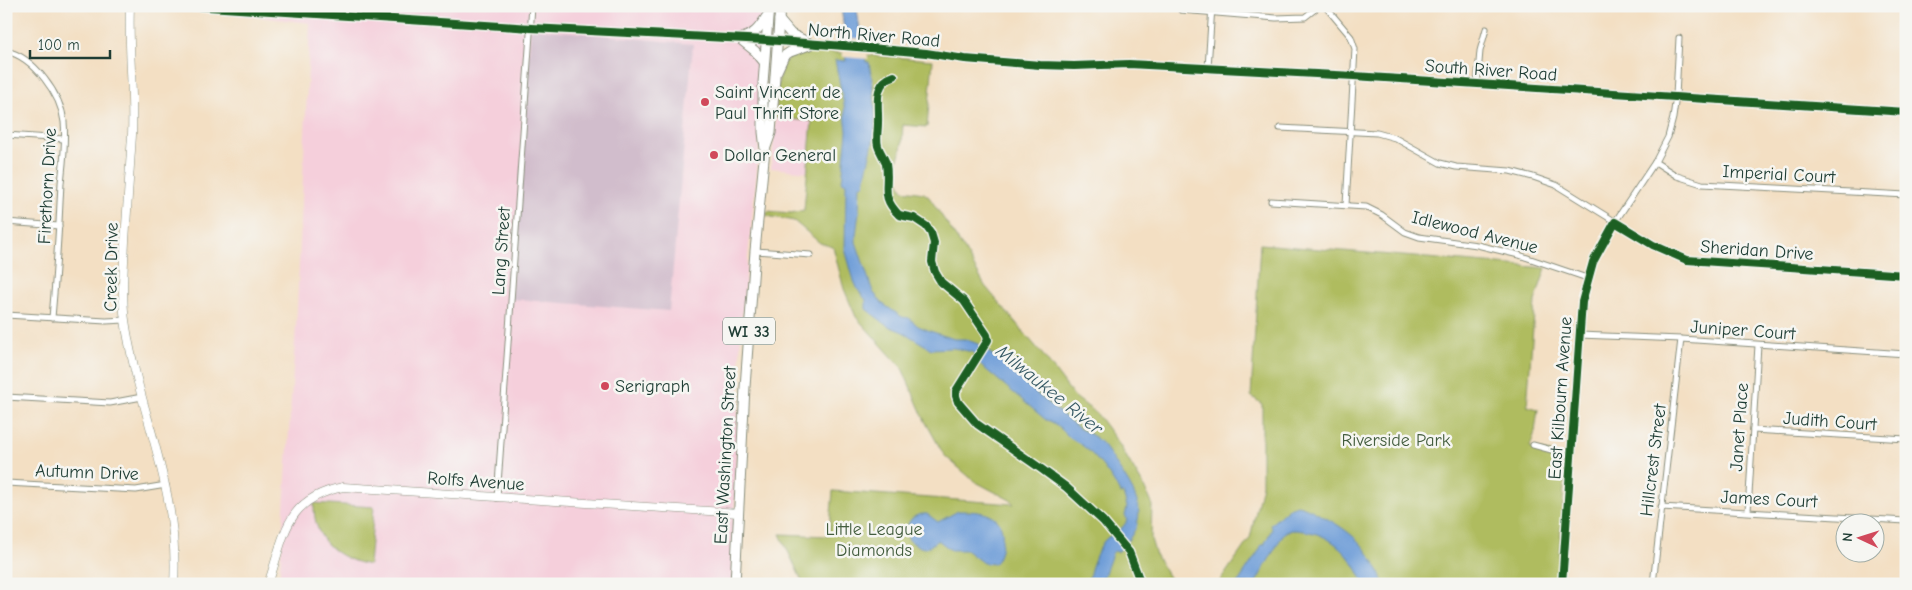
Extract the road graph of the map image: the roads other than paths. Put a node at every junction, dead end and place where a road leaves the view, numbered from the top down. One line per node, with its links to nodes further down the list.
1 (130, 6): 45 (street, Creek Drive)
2 (193, 6): 11 (street, North River Road)
3 (532, 6): 11 (street, Lang Street)
4 (780, 6): 10 (main road, East Washington Street / WI 33)
5 (1319, 6): 7 (street)
6 (1325, 6): 23 (street)
7 (1212, 9): 9 (street); 21 (street)
8 (768, 10): 14 (main road); 15 (main road, East Washington Street / WI 33)
9 (1181, 10)
10 (779, 20): 16 (main road, East Washington Street / WI 33); 17 (main road)
11 (531, 28): 14 (street, North River Road); 58 (street, Lang Street)
12 (1486, 29): 24 (street)
13 (1679, 38): 25 (street, East Kilbourn Avenue)
14 (740, 39): 15 (street, North River Road); 19 (main road)
15 (766, 40): 16 (street, North River Road); 19 (main road, East Washington Street / WI 33)
16 (777, 41): 17 (street, North River Road); 22 (main road, East Washington Street / WI 33)
17 (812, 44): 20 (street, North River Road); 22 (main road)
18 (6, 52): 30 (street, Firethorn Drive)
19 (764, 62): 31 (main road, East Washington Street / WI 33)
20 (1074, 66): 21 (street, South River Road)
21 (1208, 68): 23 (street, South River Road)
22 (775, 73): 31 (main road, East Washington Street / WI 33)
23 (1354, 76): 24 (street, South River Road); 28 (street)
24 (1477, 85): 25 (street, South River Road)
25 (1676, 96): 26 (street, South River Road); 32 (street, East Kilbourn Avenue)
26 (1906, 112)
27 (1280, 128): 28 (street, Sheridan Drive)
28 (1350, 131): 35 (street); 37 (street, Sheridan Drive)
29 (6, 134): 30 (street)
30 (64, 139): 38 (street, Firethorn Drive)
31 (765, 149): 39 (main road, East Washington Street / WI 33)
32 (1656, 162): 33 (street, Imperial Court); 37 (street, East Kilbourn Avenue)
33 (1906, 195)
34 (1271, 201): 35 (street, Idlewood Avenue)
35 (1346, 205): 42 (street, Idlewood Avenue)
36 (6, 222): 38 (street)
37 (1615, 222): 41 (street, Sheridan Drive); 42 (street, East Kilbourn Avenue)
38 (59, 226): 44 (street, Firethorn Drive)
39 (754, 251): 40 (street); 61 (main road, East Washington Street / WI 33)
40 (811, 255)
41 (1906, 275)
42 (1587, 278): 46 (street, East Kilbourn Avenue)
43 (6, 315): 44 (street)
44 (52, 318): 45 (street)
45 (125, 320): 50 (street, Creek Drive)
46 (1579, 334): 47 (street, Juniper Court); 55 (street, East Kilbourn Avenue)
47 (1681, 339): 48 (street, Juniper Court); 59 (street, Hillcrest Street)
48 (1758, 345): 49 (street, Juniper Court); 52 (street, Janet Place)
49 (1906, 354)
50 (142, 396): 51 (street); 57 (street, Creek Drive)
51 (6, 397)
52 (1753, 430): 53 (street, Judith Court); 60 (street, Janet Place)
53 (1906, 439)
54 (1533, 446): 55 (street)
55 (1570, 455): 66 (street, East Kilbourn Avenue)
56 (6, 483): 57 (street, Autumn Drive)
57 (166, 484): 63 (street, Creek Drive)
58 (497, 498): 61 (street, Rolfs Avenue); 64 (street, Rolfs Avenue)
59 (1661, 507): 60 (street, James Court); 67 (street, Hillcrest Street)
60 (1748, 512): 62 (street, James Court)
61 (739, 513): 65 (main road, East Washington Street / WI 33)
62 (1906, 521)
63 (174, 584)
64 (268, 584)
65 (735, 584)
66 (1562, 584)
67 (1653, 584)

